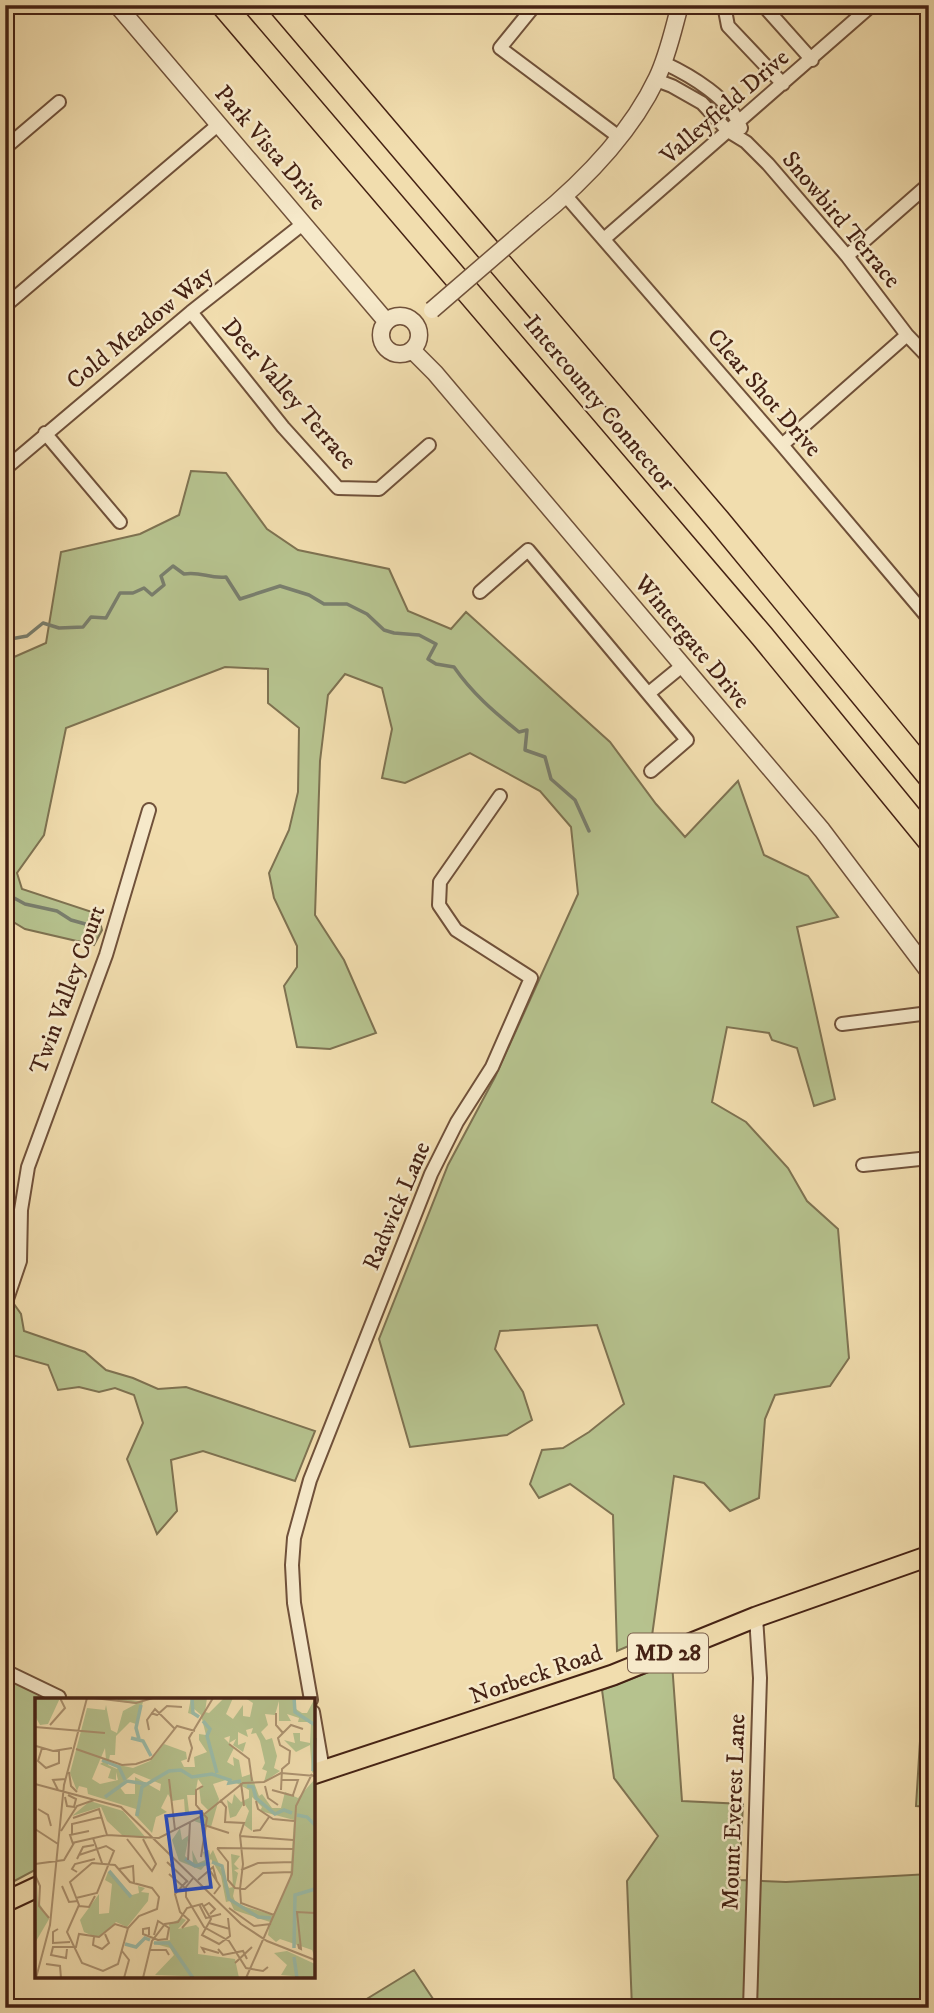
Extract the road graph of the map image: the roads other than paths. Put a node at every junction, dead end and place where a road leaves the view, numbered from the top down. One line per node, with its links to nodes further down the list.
1 (117, 5): 15 (street, Park Vista Drive)
2 (223, 5): 45 (highway, Intercounty Connector)
3 (280, 5): 42 (highway, Intercounty Connector)
4 (535, 5): 17 (street)
5 (680, 5): 10 (street)
6 (724, 5): 12 (street)
7 (763, 5): 9 (street)
8 (872, 5): 9 (street, Valleyfield Drive)
9 (812, 60): 12 (street, Valleyfield Drive)
10 (664, 62): 11 (street); 14 (street, Snowbird Terrace)
11 (656, 80): 16 (street, Snowbird Terrace); 17 (street)
12 (783, 84): 14 (street, Valleyfield Drive)
13 (59, 102): 19 (street)
14 (739, 121): 16 (street, Valleyfield Drive); 18 (street, Snowbird Terrace)
15 (219, 124): 22 (street, Park Vista Drive); 25 (street)
16 (727, 131): 18 (street, Snowbird Terrace); 23 (street, Valleyfield Drive)
17 (620, 137): 21 (street)
18 (746, 142): 24 (street, Snowbird Terrace)
19 (5, 148)
20 (929, 184): 24 (street)
21 (566, 196): 23 (street, Clear Shot Drive); 28 (street, bridge)
22 (304, 223): 26 (street, Cold Meadow Way); 27 (street, Park Vista Drive)
23 (604, 239): 33 (street, Clear Shot Drive)
24 (847, 256): 29 (street, Snowbird Terrace)
25 (5, 306)
26 (191, 312): 32 (street, Cold Meadow Way); 34 (street, Deer Valley Terrace)
27 (386, 321): 28 (street); 30 (street)
28 (416, 324): 30 (street)
29 (907, 335): 31 (street, Snowbird Terrace); 33 (street)
30 (412, 350): 39 (street, Wintergate Drive)
31 (929, 358)
32 (46, 433): 35 (street, Cold Meadow Way); 36 (street)
33 (782, 444): 38 (street, Clear Shot Drive)
34 (429, 445)
35 (5, 470)
36 (120, 522)
37 (480, 592): 40 (street)
38 (929, 619)
39 (682, 666): 40 (street); 46 (street, Wintergate Drive)
40 (649, 693): 41 (street)
41 (650, 771)
42 (929, 776)
43 (500, 796): 56 (street, Radwick Lane)
44 (149, 810): 51 (street, Twin Valley Court)
45 (929, 840)
46 (929, 972)
47 (929, 1013): 48 (street)
48 (842, 1024)
49 (929, 1158): 50 (street)
50 (863, 1165)
51 (5, 1305)
52 (929, 1556): 53 (main road, Norbeck Road / MD 28)
53 (756, 1617): 58 (main road, Norbeck Road / MD 28); 61 (street, Mount Everest Lane)
54 (5, 1671): 55 (street)
55 (59, 1697)
56 (311, 1698)
57 (315, 1736): 58 (street)
58 (318, 1772)
59 (35, 1888): 60 (main road)
60 (5, 1902)
61 (750, 2008)

